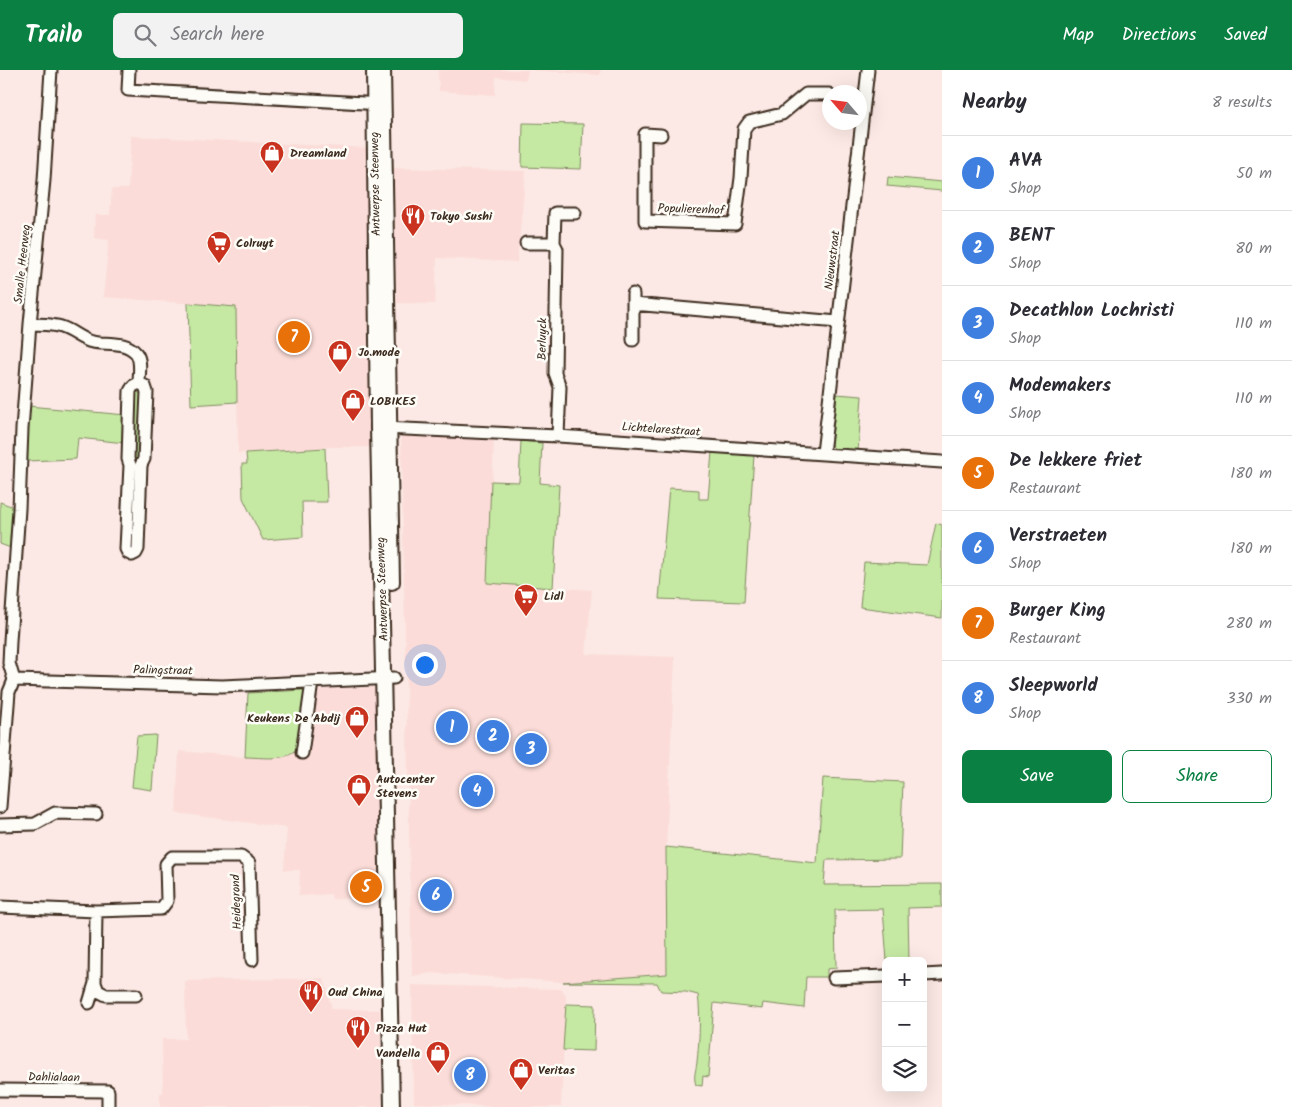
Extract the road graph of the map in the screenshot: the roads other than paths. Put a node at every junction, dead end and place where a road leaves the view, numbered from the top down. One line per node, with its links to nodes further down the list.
1 (50, 70): 15 (street, Smalle Heerweg)
2 (129, 70): 8 (street)
3 (374, 70): 8 (main road, Antwerpse Steenweg)
4 (383, 70): 8 (main road, Antwerpse Steenweg)
5 (868, 70): 6 (street, Nieuwstraat)
6 (865, 85)
7 (822, 94): 10 (street, Populierenhof)
8 (379, 104): 18 (main road, Antwerpse Steenweg)
9 (858, 130): 14 (street, Nieuwstraat)
10 (661, 135)
11 (575, 213): 13 (street, Berluyck)
12 (526, 242): 13 (street)
13 (554, 243): 19 (street, Berluyck)
14 (838, 322): 16 (street); 20 (street, Nieuwstraat)
15 (30, 324): 17 (street); 23 (street, Smalle Heerweg)
16 (632, 340)
17 (139, 383): 22 (street); 22 (street)
18 (383, 428): 19 (street, Lichtelarestraat); 24 (main road, Antwerpse Steenweg)
19 (558, 436): 20 (street, Lichtelarestraat)
20 (823, 453): 21 (street, Lichtelarestraat)
21 (942, 462)
22 (136, 465): 22 (street)
23 (5, 640): 25 (street, Smalle Heerweg)
24 (389, 678): 26 (street, Palingstraat); 45 (main road, Antwerpse Steenweg); 46 (main road, Antwerpse Steenweg)
25 (14, 680): 26 (street, Palingstraat); 28 (street, Smalle Heerweg)
26 (312, 682): 27 (street)
27 (302, 753)
28 (0, 807)
29 (96, 814): 30 (street)
30 (0, 824)
31 (0, 907): 32 (street, Heidegrond)
32 (96, 911): 33 (street, Heidegrond); 38 (street)
33 (252, 960)
34 (942, 974): 35 (street)
35 (927, 975)
36 (882, 976): 37 (street)
37 (834, 978)
38 (95, 983): 39 (street); 40 (street)
39 (136, 995)
40 (89, 1002)
41 (117, 1083): 43 (street)
42 (0, 1090): 43 (street, Dahlialaan)
43 (108, 1091): 44 (street)
44 (108, 1107)
45 (392, 1107)
46 (401, 1107)

